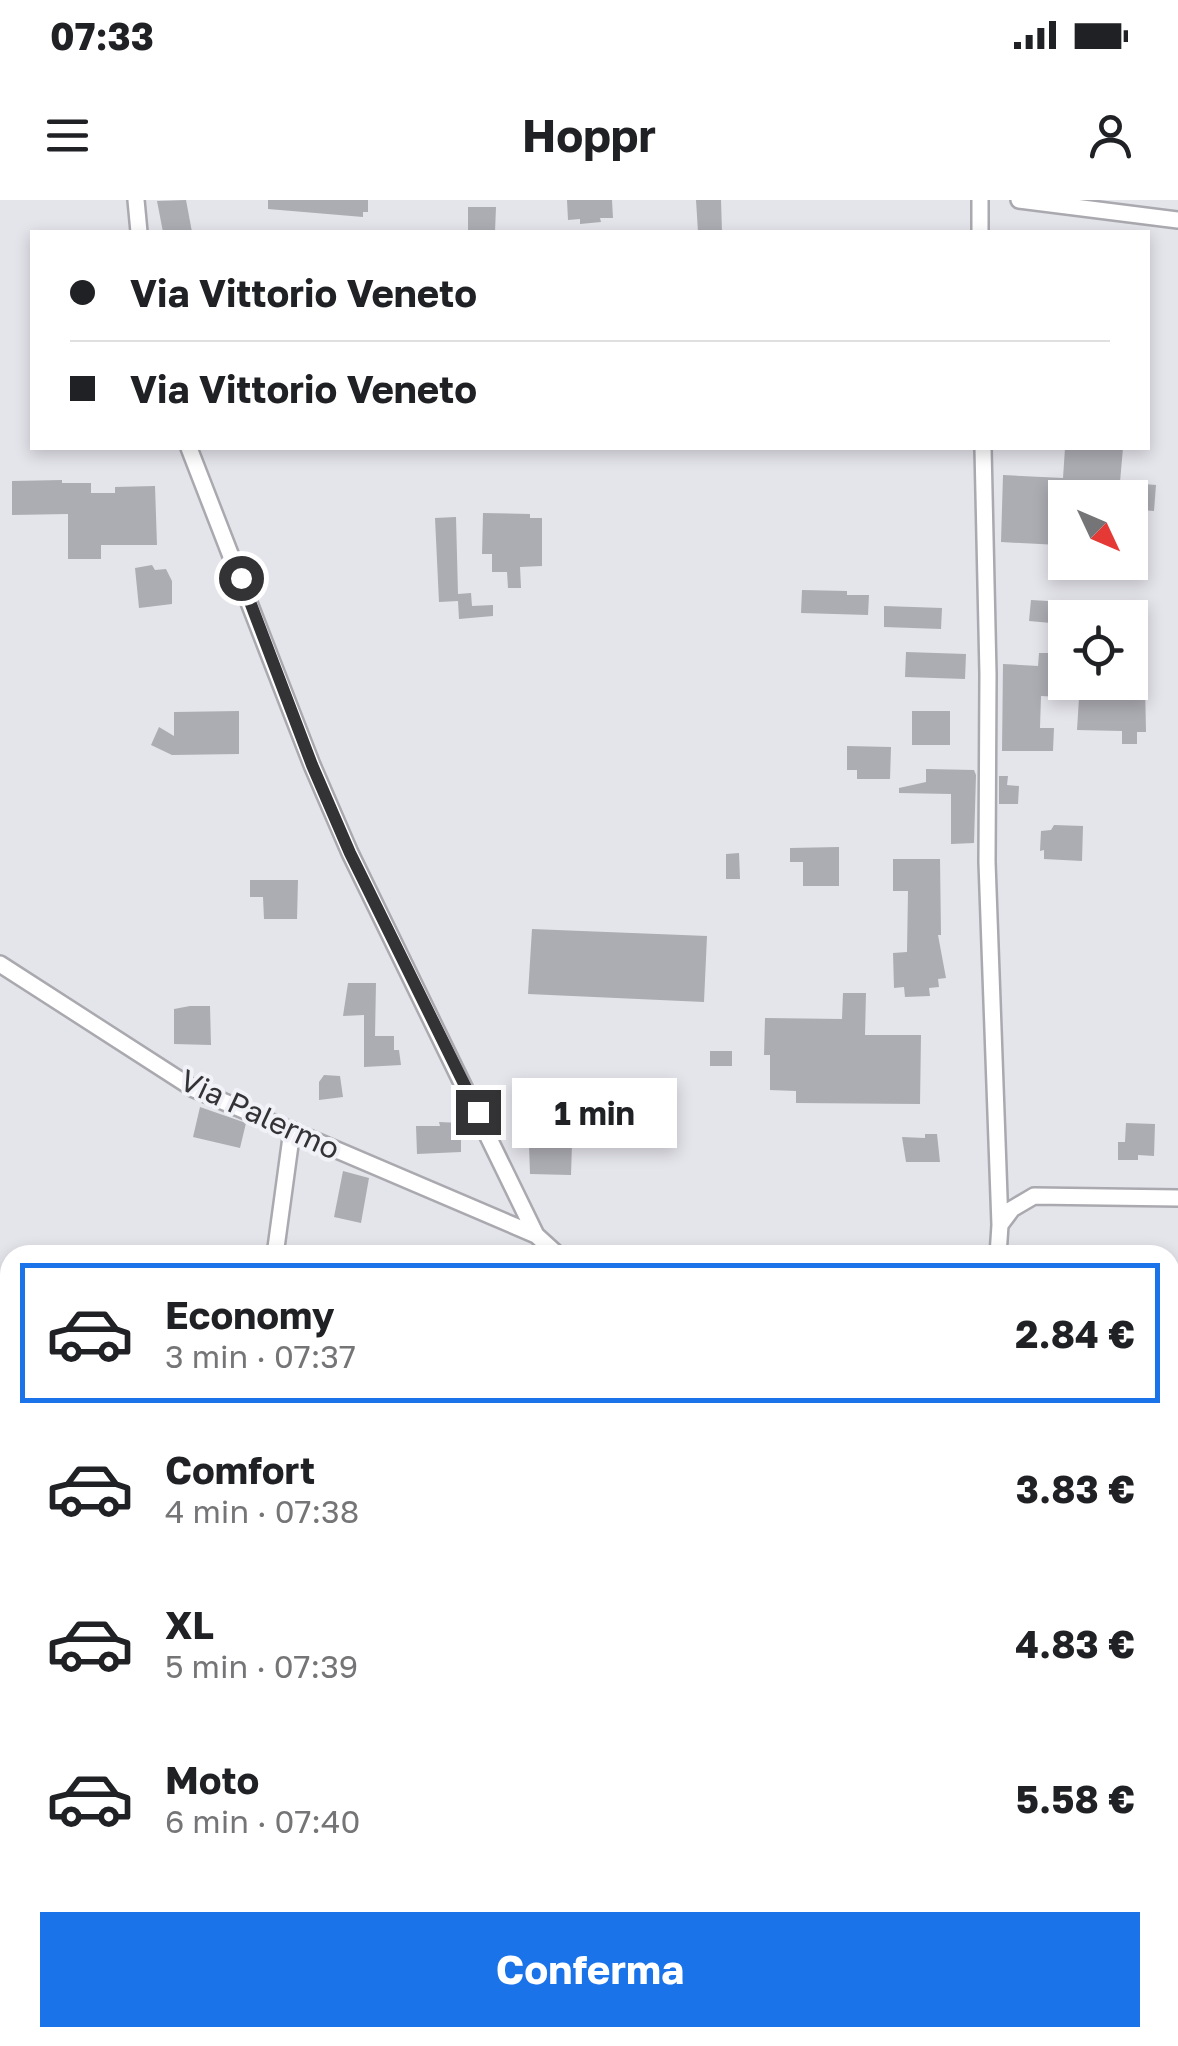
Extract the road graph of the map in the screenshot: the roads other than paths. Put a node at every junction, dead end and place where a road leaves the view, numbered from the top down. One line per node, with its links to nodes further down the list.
1 (136, 200): 5 (street)
2 (980, 200): 6 (street)
3 (1019, 200): 4 (street)
4 (1178, 220)
5 (139, 230)
6 (980, 230)
7 (189, 450): 13 (street)
8 (983, 450): 12 (street)
9 (0, 964): 10 (street, Via Palermo)
10 (292, 1130): 13 (street, Via Palermo); 14 (street)
11 (1178, 1198): 12 (street)
12 (1000, 1225): 16 (street)
13 (536, 1234): 15 (street)
14 (276, 1245)
15 (548, 1245)
16 (999, 1245)

